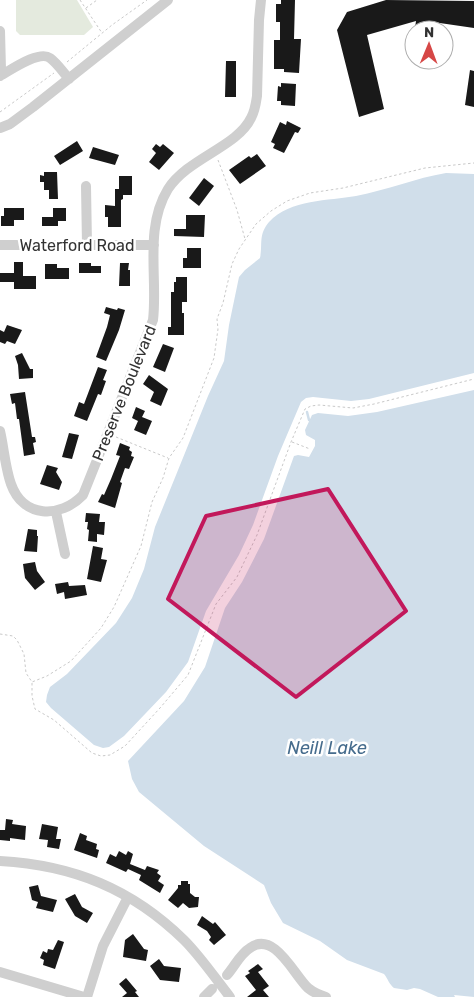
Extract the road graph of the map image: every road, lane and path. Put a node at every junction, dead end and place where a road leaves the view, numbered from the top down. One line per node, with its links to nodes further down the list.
1 (80, 0): 6 (path)
2 (97, 0): 6 (path)
3 (147, 0): 8 (path)
4 (168, 0): 11 (street)
5 (262, 0): 14 (street, Preserve Boulevard)
6 (85, 9): 8 (path)
7 (0, 31): 10 (street)
8 (102, 33): 9 (path)
9 (59, 68): 10 (street); 11 (street); 12 (path)
10 (1, 73)
11 (69, 79): 13 (street)
12 (0, 112)
13 (0, 128)
14 (214, 150): 17 (path); 20 (street, Preserve Boulevard)
15 (474, 163): 17 (path)
16 (86, 186): 19 (street)
17 (245, 240): 26 (path)
18 (0, 245): 19 (street, Waterford Road)
19 (87, 245): 20 (street, Waterford Road)
20 (154, 245): 23 (street, Preserve Boulevard)
21 (474, 380): 24 (path)
22 (0, 430): 27 (street)
23 (108, 434): 26 (path); 27 (street, Preserve Boulevard)
24 (292, 442): 25 (path); 30 (path)
25 (310, 449)
26 (169, 458): 30 (path)
27 (56, 512): 28 (street)
28 (65, 554)
29 (0, 634): 30 (path)
30 (32, 682)
31 (0, 861): 32 (street)
32 (128, 897): 35 (street); 36 (street)
33 (0, 972): 35 (street)
34 (227, 975): 37 (street)
35 (86, 997)
36 (230, 997)
37 (326, 997)

